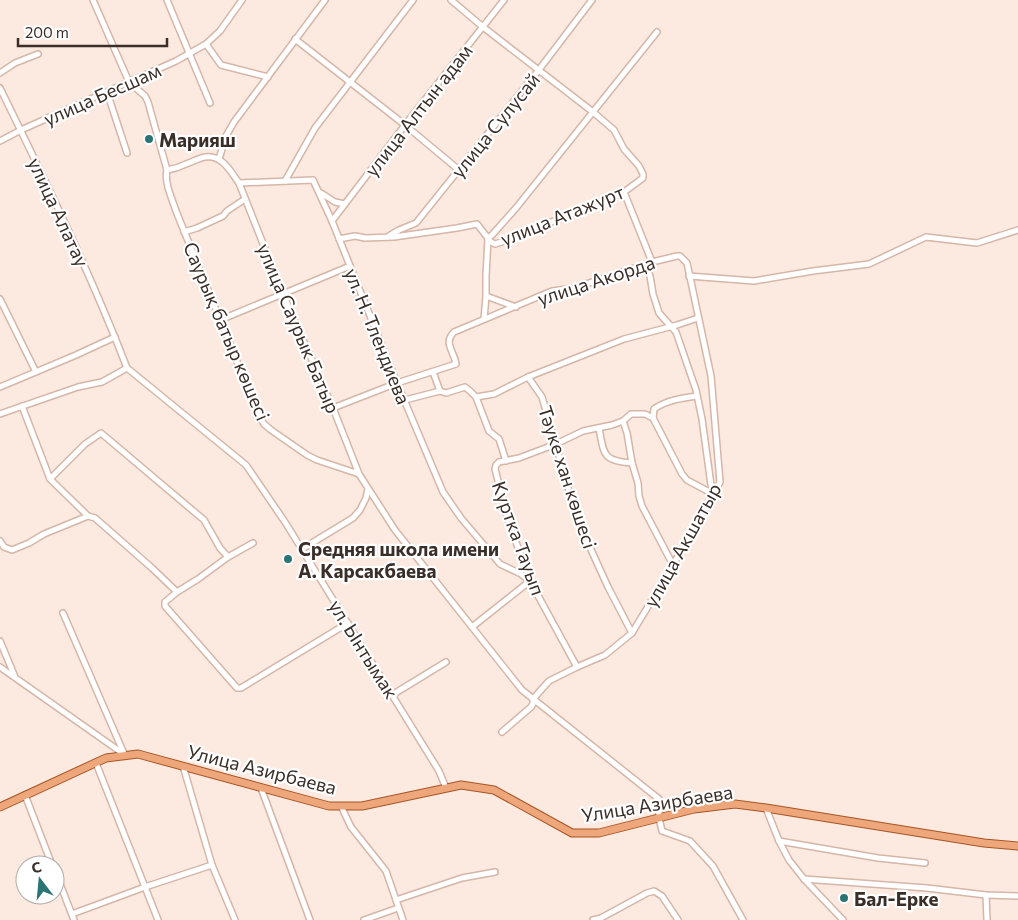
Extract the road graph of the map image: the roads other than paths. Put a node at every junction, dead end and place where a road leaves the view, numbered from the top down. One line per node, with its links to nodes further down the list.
1 (93, 0): 18 (street, Саурық батыр көшесі)
2 (167, 0): 14 (street)
3 (242, 0): 12 (street, улица Бесшам)
4 (325, 0): 11 (street)
5 (413, 0): 19 (street)
6 (451, 0): 9 (street)
7 (504, 0): 9 (street, улица Алтын адам)
8 (592, 0): 15 (street, улица Сулусай)
9 (483, 27): 15 (street); 24 (street, улица Алтын адам)
10 (657, 32): 23 (street)
11 (296, 39): 17 (street); 19 (street)
12 (206, 44): 14 (street, улица Бесшам); 17 (street)
13 (38, 54): 16 (street)
14 (190, 54): 18 (street, улица Бесшам); 22 (street)
15 (539, 69): 23 (street); 30 (street, улица Сулусай)
16 (0, 72)
17 (268, 77): 28 (street)
18 (129, 82): 21 (street, улица Бесшам); 29 (street, Саурық батыр көшесі)
19 (350, 82): 24 (street); 31 (street)
20 (0, 88): 25 (street, улица Алатау)
21 (107, 92): 25 (street, улица Бесшам); 27 (street)
22 (210, 103)
23 (593, 112): 34 (street, улица Атажурт); 41 (street)
24 (405, 125): 30 (street); 36 (street, улица Алтын адам)
25 (21, 130): 26 (street, улица Бесшам); 56 (street, улица Алатау)
26 (0, 142)
27 (128, 153)
28 (219, 159): 29 (street); 32 (street, улица Саурык Батыр)
29 (167, 170): 39 (street, Саурық батыр көшесі)
30 (459, 170): 40 (street, улица Сулусай)
31 (285, 181): 32 (street); 33 (street, ул. Н. Тлендиева)
32 (239, 183): 35 (street, улица Саурык Батыр)
33 (318, 191): 36 (street); 37 (street, ул. Н. Тлендиева)
34 (624, 192): 41 (street, улица Атажурт); 44 (street)
35 (245, 199): 39 (street); 48 (street, улица Саурык Батыр)
36 (345, 204): 37 (street, улица Алтын адам)
37 (332, 221): 42 (street, ул. Н. Тлендиева)
38 (1018, 230): 47 (street)
39 (184, 232): 54 (street, Саурық батыр көшесі)
40 (387, 238): 41 (street, улица Атажурт); 42 (street, улица Атажурт)
41 (488, 238): 49 (street)
42 (339, 239): 46 (street, ул. Н. Тлендиева)
43 (677, 256): 44 (street, улица Акорда); 47 (street, улица Акшатыр)
44 (652, 262): 45 (street, улица Акорда)
45 (641, 265): 51 (street, улица Акорда); 55 (street)
46 (350, 266): 48 (street); 61 (street, ул. Н. Тлендиева)
47 (689, 276): 52 (street, улица Акшатыр)
48 (283, 294): 54 (street); 68 (street, улица Саурык Батыр)
49 (486, 296): 51 (street); 53 (street)
50 (0, 299): 58 (street)
51 (516, 307): 53 (street, улица Акорда)
52 (698, 318): 55 (street); 79 (street, улица Акшатыр)
53 (484, 319): 59 (street, улица Акорда)
54 (220, 320): 76 (street, Саурық батыр көшесі)
55 (671, 327): 60 (street); 64 (street)
56 (115, 337): 57 (street, улица Алатау); 58 (street)
57 (127, 368): 67 (street); 83 (street, ул. Ынтымак)
58 (36, 372): 62 (street)
59 (433, 372): 61 (street); 63 (street)
60 (528, 377): 65 (street); 73 (street, Тәуке хан көшесі)
61 (397, 383): 66 (street, ул. Н. Тлендиева); 68 (street)
62 (0, 387)
63 (440, 391): 65 (street); 66 (street)
64 (697, 396): 70 (street); 79 (street)
65 (476, 397): 74 (street)
66 (405, 400): 86 (street, ул. Н. Тлендиева)
67 (22, 406): 69 (street); 77 (street)
68 (333, 408): 76 (street, улица Саурык Батыр)
69 (0, 414)
70 (653, 418): 71 (street, Куртка Тауып); 79 (street)
71 (623, 421): 72 (street, Куртка Тауып); 75 (street)
72 (599, 428): 73 (street, Куртка Тауып); 75 (street)
73 (556, 444): 74 (street, Куртка Тауып); 91 (street, Тәуке хан көшесі)
74 (506, 461): 86 (street, Куртка Тауып)
75 (632, 463): 85 (street)
76 (359, 474): 78 (street)
77 (50, 479): 80 (street); 84 (street)
78 (368, 489): 83 (street); 90 (street)
79 (714, 494): 85 (street, улица Акшатыр)
80 (88, 516): 81 (street); 87 (street)
81 (0, 541)
82 (253, 543): 84 (street)
83 (302, 549): 89 (street, ул. Ынтымак)
84 (228, 557): 87 (street)
85 (673, 565): 91 (street, улица Акшатыр)
86 (530, 581): 90 (street); 95 (street, Куртка Тауып)
87 (176, 592): 89 (street)
88 (63, 613): 100 (street)
89 (348, 623): 97 (street, ул. Ынтымак)
90 (472, 627): 98 (street)
91 (632, 633): 95 (street, улица Акшатыр)
92 (0, 641): 96 (street)
93 (446, 662): 97 (street)
94 (0, 667): 96 (street)
95 (577, 667): 98 (street, улица Акшатыр)
96 (15, 678): 100 (street)
97 (392, 695): 104 (street, ул. Ынтымак)
98 (533, 699): 99 (street, улица Акшатыр); 109 (street)
99 (502, 732)
100 (125, 756): 101 (main road, Улица Азирбаева); 102 (main road, Улица Азирбаева)
101 (96, 762): 105 (main road, Улица Азирбаева); 117 (street)
102 (183, 766): 103 (main road, Улица Азирбаева); 114 (street)
103 (261, 788): 106 (main road, Улица Азирбаева); 128 (street)
104 (446, 788): 106 (main road, Улица Азирбаева); 109 (main road, Улица Азирбаева)
105 (25, 796): 107 (main road, Улица Азирбаева); 112 (street)
106 (341, 806): 121 (street)
107 (0, 807)
108 (766, 808): 109 (main road, Улица Азирбаева); 110 (street); 111 (main road, Улица Азирбаева)
109 (659, 818): 133 (street)
110 (779, 842): 113 (street); 116 (street)
111 (1018, 846)
112 (48, 855)
113 (925, 863)
114 (212, 865): 117 (street); 127 (street)
115 (495, 872): 121 (street)
116 (804, 879): 118 (street); 134 (street)
117 (145, 887): 123 (street); 126 (street)
118 (986, 895): 120 (street); 135 (street)
119 (65, 896): 123 (street)
120 (1018, 896)
121 (396, 900): 122 (street)
122 (398, 908): 129 (street); 130 (street)
123 (72, 914): 125 (street)
124 (601, 919): 131 (street); 132 (street)
125 (74, 920)
126 (158, 920)
127 (235, 920)
128 (310, 920)
129 (364, 920)
130 (403, 920)
131 (593, 920)
132 (678, 920)
133 (743, 920)
134 (843, 920)
135 (987, 920)

